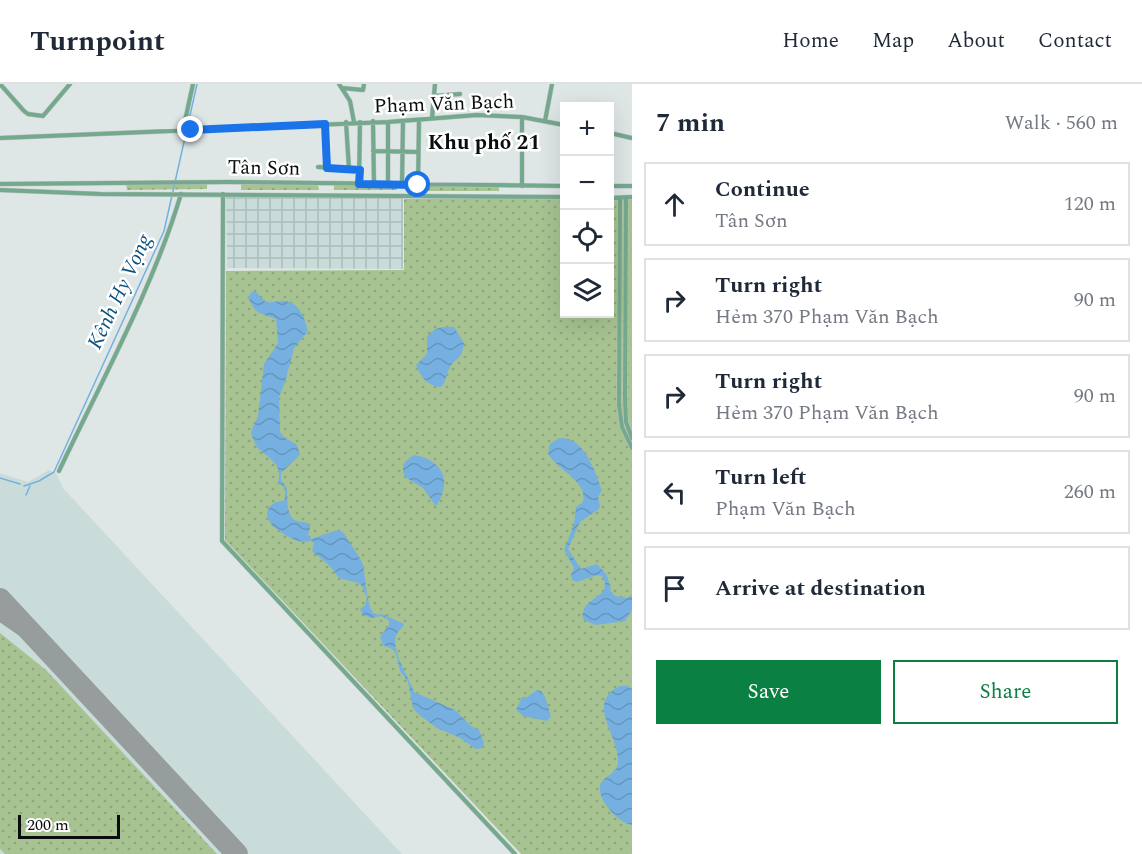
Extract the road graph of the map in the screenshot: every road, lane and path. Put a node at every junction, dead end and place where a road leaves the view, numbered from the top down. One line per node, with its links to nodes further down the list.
1 (0, 84): 2 (street)
2 (70, 84)
3 (193, 84): 22 (street)
4 (364, 84): 7 (street)
5 (435, 84): 9 (street)
6 (552, 84): 15 (street)
7 (340, 86): 17 (street)
8 (460, 94): 9 (street)
9 (435, 96): 11 (street)
10 (522, 117): 11 (street, Phạm Văn Bạch); 15 (street, Phạm Văn Bạch); 50 (street)
11 (432, 118): 12 (street, Phạm Văn Bạch)
12 (419, 120): 14 (street, Phạm Văn Bạch); 29 (street)
13 (373, 121): 18 (street, Phạm Văn Bạch); 19 (street, Phạm Văn Bạch); 27 (street)
14 (403, 121): 19 (street, Phạm Văn Bạch); 26 (street)
15 (544, 121): 21 (street, Phạm Văn Bạch)
16 (346, 122): 17 (street, Phạm Văn Bạch); 20 (street, Phạm Văn Bạch); 32 (street)
17 (354, 122): 18 (street, Phạm Văn Bạch)
18 (360, 122): 33 (street)
19 (388, 122): 28 (street)
20 (325, 124): 22 (street, Phạm Văn Bạch); 31 (street)
21 (560, 124)
22 (183, 130): 24 (street, Phạm Văn Bạch)
23 (614, 135): 25 (street)
24 (0, 138)
25 (632, 138)
26 (402, 151): 28 (street); 29 (street); 45 (street)
27 (373, 152): 28 (street); 42 (street)
28 (388, 152): 43 (street)
29 (418, 152): 47 (street)
30 (318, 167): 31 (street)
31 (327, 168): 32 (street)
32 (349, 169): 33 (street)
33 (360, 170): 40 (street)
34 (125, 182): 35 (street, Tân Sơn); 36 (street, Tân Sơn); 58 (street)
35 (112, 183): 55 (street, Tân Sơn); 57 (street)
36 (214, 183): 37 (street, Tân Sơn); 60 (street)
37 (234, 183): 39 (street, Tân Sơn); 62 (street)
38 (0, 184): 54 (street, Tân Sơn)
39 (319, 184): 41 (street, Tân Sơn); 63 (street)
40 (359, 184): 41 (street, Tân Sơn); 42 (street, Tân Sơn)
41 (333, 185): 64 (street)
42 (374, 185): 43 (street, Tân Sơn)
43 (388, 185): 44 (street, Tân Sơn)
44 (396, 185): 45 (street, Tân Sơn); 65 (street)
45 (402, 185): 46 (street, Tân Sơn)
46 (410, 185): 47 (street, Tân Sơn); 66 (street)
47 (418, 185): 48 (street, Tân Sơn)
48 (499, 185): 49 (street, Tân Sơn); 67 (street)
49 (512, 186): 50 (street, Tân Sơn); 68 (street)
50 (522, 186): 51 (street, Tân Sơn)
51 (560, 186)
52 (614, 186): 53 (street)
53 (632, 186)
54 (20, 187): 55 (street, Tân Sơn); 56 (street, Tân Sơn)
55 (29, 187): 57 (street, Tân Sơn)
56 (0, 190)
57 (112, 194): 58 (street, Tân Sơn)
58 (124, 194): 59 (street, Tân Sơn)
59 (181, 194): 60 (street, Tân Sơn); 84 (street)
60 (214, 194): 61 (street, Tân Sơn)
61 (223, 194): 62 (street, Tân Sơn); 85 (street)
62 (233, 194): 63 (street, Tân Sơn)
63 (316, 194): 64 (street, Tân Sơn)
64 (332, 194): 65 (street, Tân Sơn)
65 (396, 195): 66 (street, Tân Sơn)
66 (409, 195): 67 (street, Tân Sơn)
67 (499, 195): 68 (street, Tân Sơn)
68 (512, 195): 69 (street, Tân Sơn)
69 (560, 196)
70 (632, 197): 73 (street)
71 (614, 198): 72 (street)
72 (620, 198): 73 (street); 74 (street)
73 (626, 198): 75 (street)
74 (621, 222): 75 (street); 76 (street)
75 (627, 222): 76 (street)
76 (623, 282): 77 (street)
77 (623, 344): 78 (street); 79 (street)
78 (619, 398): 79 (street); 81 (street)
79 (625, 399): 80 (street)
80 (629, 430): 81 (street); 82 (street)
81 (624, 432): 83 (street)
82 (632, 438)
83 (632, 448)
84 (59, 471)
85 (515, 854)

